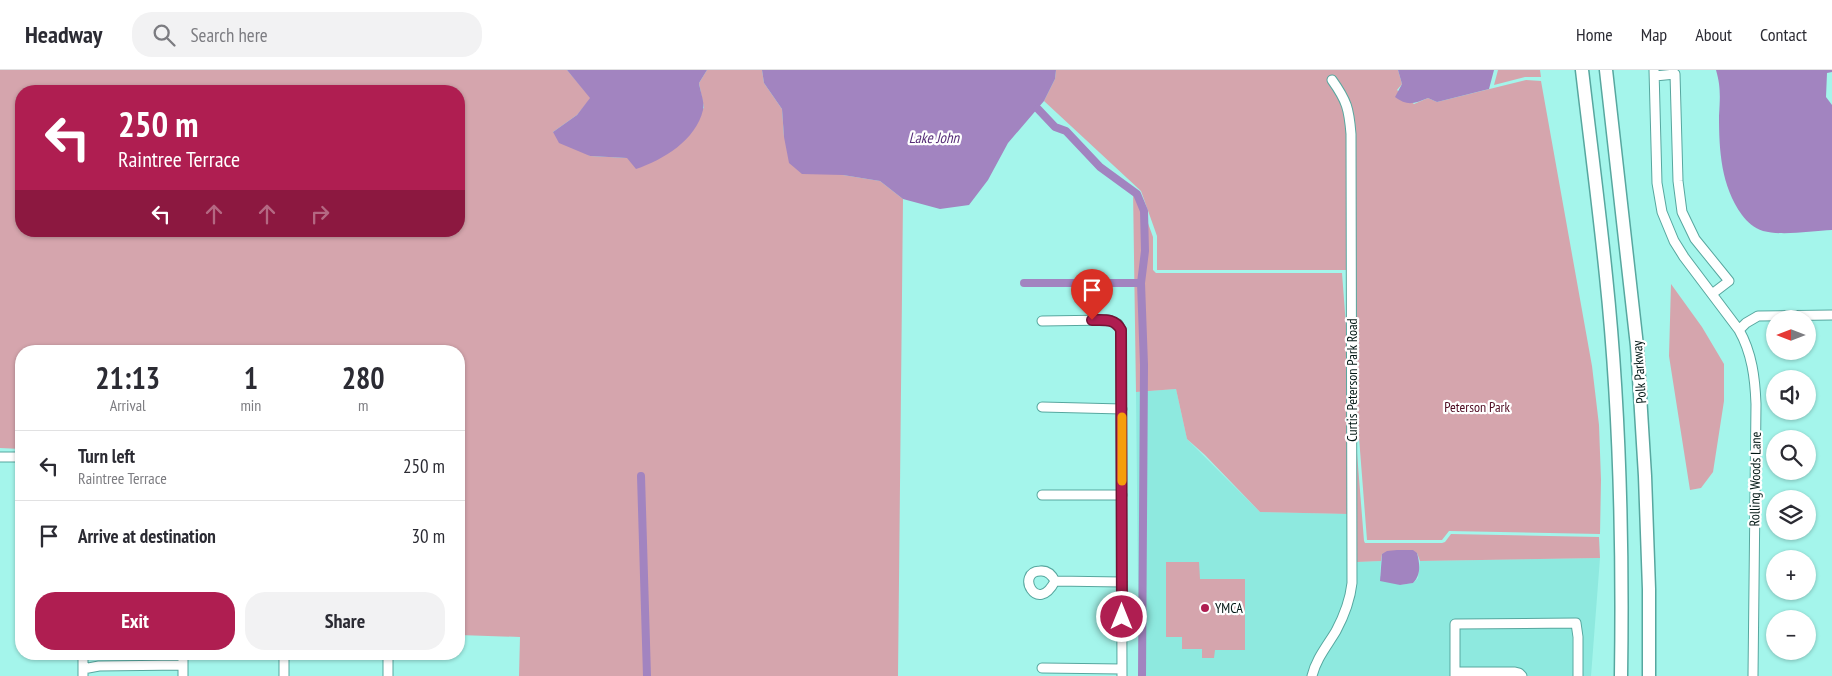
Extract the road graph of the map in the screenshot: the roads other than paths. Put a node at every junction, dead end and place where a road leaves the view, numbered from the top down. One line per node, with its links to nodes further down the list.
1 (1582, 70): 31 (highway, Polk Parkway)
2 (1606, 70): 32 (highway, Polk Parkway)
3 (1655, 73): 5 (street, Rolling Woods Lane); 5 (street, Rolling Woods Lane)
4 (1332, 80): 28 (street, Curtis Peterson Park Road)
5 (1712, 294): 8 (street, Rolling Woods Lane)
6 (1832, 315): 8 (street)
7 (1042, 321): 10 (street)
8 (1739, 330): 33 (street, Rolling Woods Lane)
9 (1042, 407): 10 (street)
10 (1122, 408): 14 (street)
11 (0, 457): 12 (street)
12 (15, 457)
13 (1042, 495): 14 (street)
14 (1122, 495): 16 (street)
15 (1055, 581): 16 (street)
16 (1122, 582): 23 (street)
17 (183, 660): 20 (street)
18 (284, 660): 26 (street)
19 (388, 660): 27 (street)
20 (183, 665): 22 (street); 25 (street)
21 (1042, 668): 23 (street)
22 (83, 672)
23 (1122, 672)
24 (1455, 674): 29 (street); 30 (street)
25 (183, 676)
26 (284, 676)
27 (388, 676)
28 (1312, 676)
29 (1522, 676)
30 (1578, 676)
31 (1621, 676)
32 (1649, 676)
33 (1753, 676)

